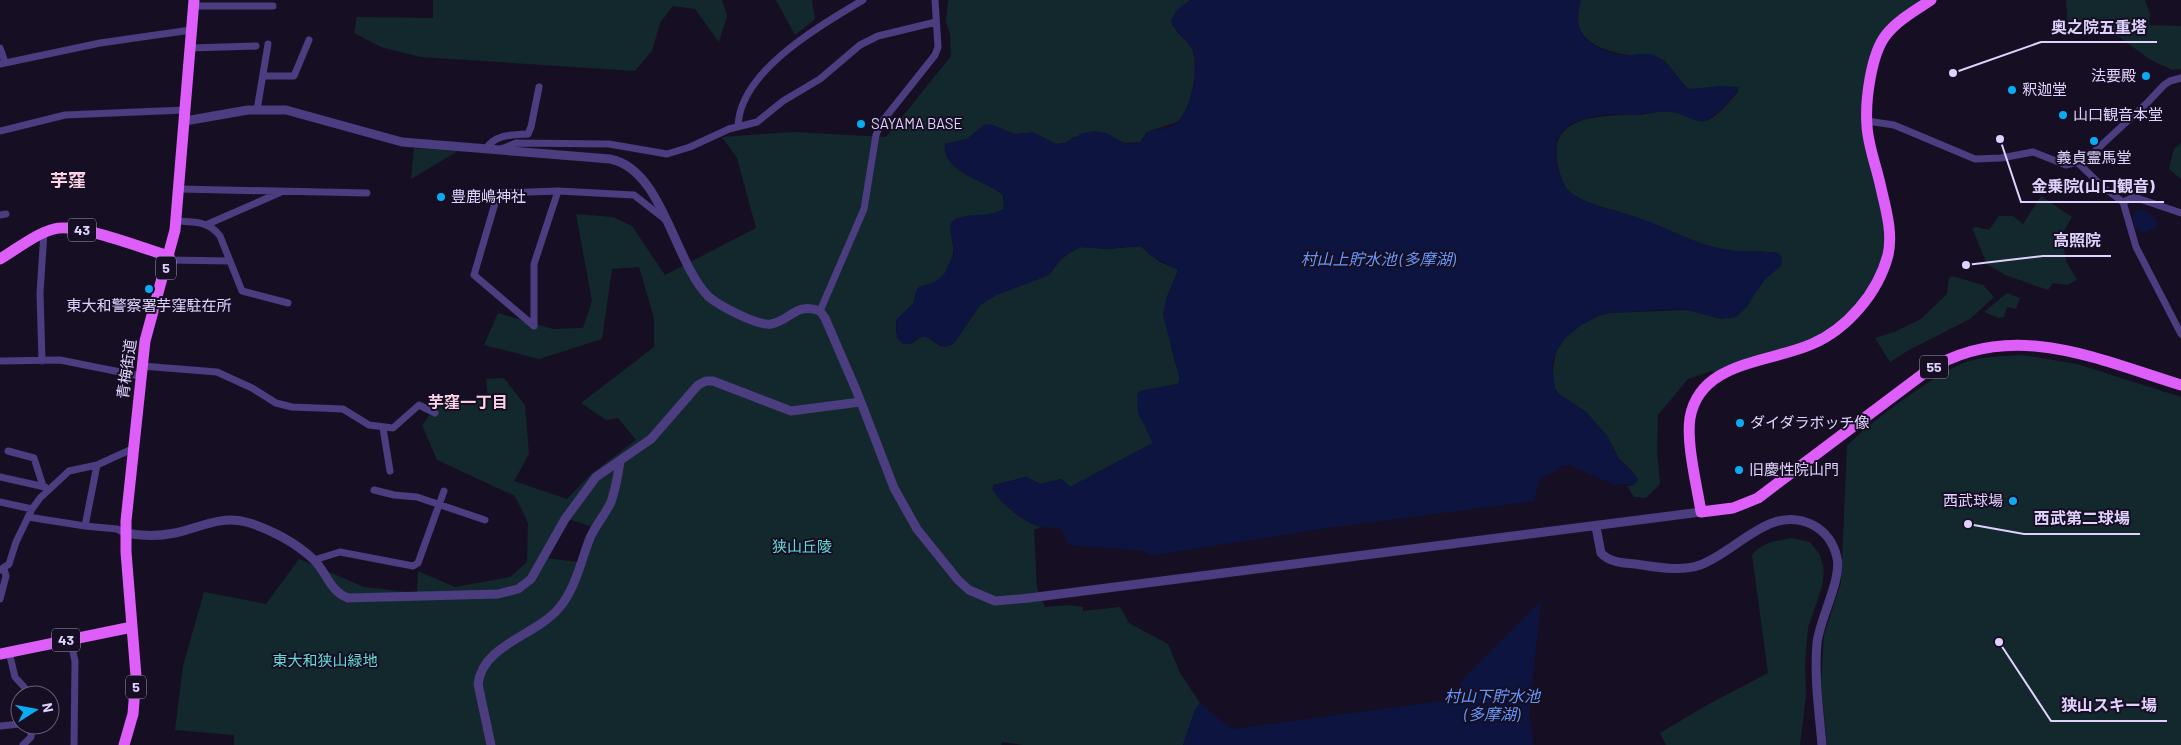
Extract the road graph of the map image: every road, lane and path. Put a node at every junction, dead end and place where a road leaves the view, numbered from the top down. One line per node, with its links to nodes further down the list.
1 (863, 0): 20 (street)
2 (935, 0): 6 (street)
3 (1931, 0): 19 (main road)
4 (193, 3): 5 (street); 7 (main road, 青梅街道 / 5)
5 (273, 6)
6 (936, 22): 20 (street); 39 (street)
7 (191, 30): 12 (main road, 青梅街道 / 5); 13 (street)
8 (309, 40): 14 (street)
9 (268, 44): 14 (street)
10 (256, 46): 12 (street)
11 (0, 48): 13 (street)
12 (190, 48): 18 (main road, 青梅街道 / 5)
13 (3, 63)
14 (263, 76): 17 (street)
15 (2181, 78): 24 (street)
16 (538, 87): 22 (street)
17 (257, 110): 18 (street); 22 (street)
18 (185, 115): 21 (street); 25 (main road, 青梅街道 / 5)
19 (1867, 122): 24 (street); 60 (main road)
20 (738, 127): 23 (street)
21 (0, 131)
22 (486, 149): 23 (street)
23 (498, 150): 32 (street)
24 (2076, 162): 29 (street)
25 (179, 189): 27 (street); 31 (main road, 青梅街道 / 5)
26 (558, 191): 26 (street); 32 (street)
27 (282, 192): 28 (street); 33 (street)
28 (367, 193)
29 (2123, 202): 30 (street); 40 (street)
30 (2181, 213)
31 (176, 221): 33 (street); 35 (main road, 青梅街道 / 5)
32 (666, 221): 39 (street)
33 (208, 224): 37 (street)
34 (44, 232): 35 (main road, 43); 36 (main road, 43); 41 (street)
35 (169, 258): 37 (street); 43 (main road, 青梅街道 / 5)
36 (0, 259)
37 (230, 261): 38 (street)
38 (288, 303)
39 (820, 311): 45 (street)
40 (2181, 334)
41 (42, 360): 42 (street); 43 (street)
42 (0, 361)
43 (141, 371): 47 (street); 48 (main road, 青梅街道 / 5)
44 (2181, 385): 60 (main road, 55)
45 (860, 402): 50 (street); 64 (street)
46 (435, 413): 47 (street)
47 (383, 428): 52 (street)
48 (132, 449): 51 (street); 65 (main road, 青梅街道 / 5)
49 (8, 451): 54 (street)
50 (620, 461): 66 (street); 77 (street)
51 (97, 465): 54 (street); 63 (street)
52 (390, 471)
53 (0, 477): 54 (street)
54 (47, 487): 59 (street)
55 (374, 490): 58 (street)
56 (444, 491): 58 (street)
57 (0, 502): 59 (street)
58 (439, 504): 62 (street); 66 (street)
59 (32, 509): 61 (street)
60 (1701, 512): 64 (street)
61 (28, 517): 63 (street); 67 (street)
62 (485, 520)
63 (84, 526): 65 (street)
64 (1596, 527): 78 (street)
65 (125, 533): 66 (street); 69 (main road, 青梅街道 / 5)
66 (314, 560)
67 (2, 570): 68 (street)
68 (0, 599)
69 (132, 627): 70 (main road, 43); 76 (main road, 青梅街道 / 5)
70 (70, 639): 71 (main road, 43); 75 (street)
71 (5, 653): 72 (street)
72 (22, 685)
73 (31, 735): 74 (street)
74 (23, 745)
75 (74, 745)
76 (124, 745)
77 (491, 745)
78 (1822, 745)

